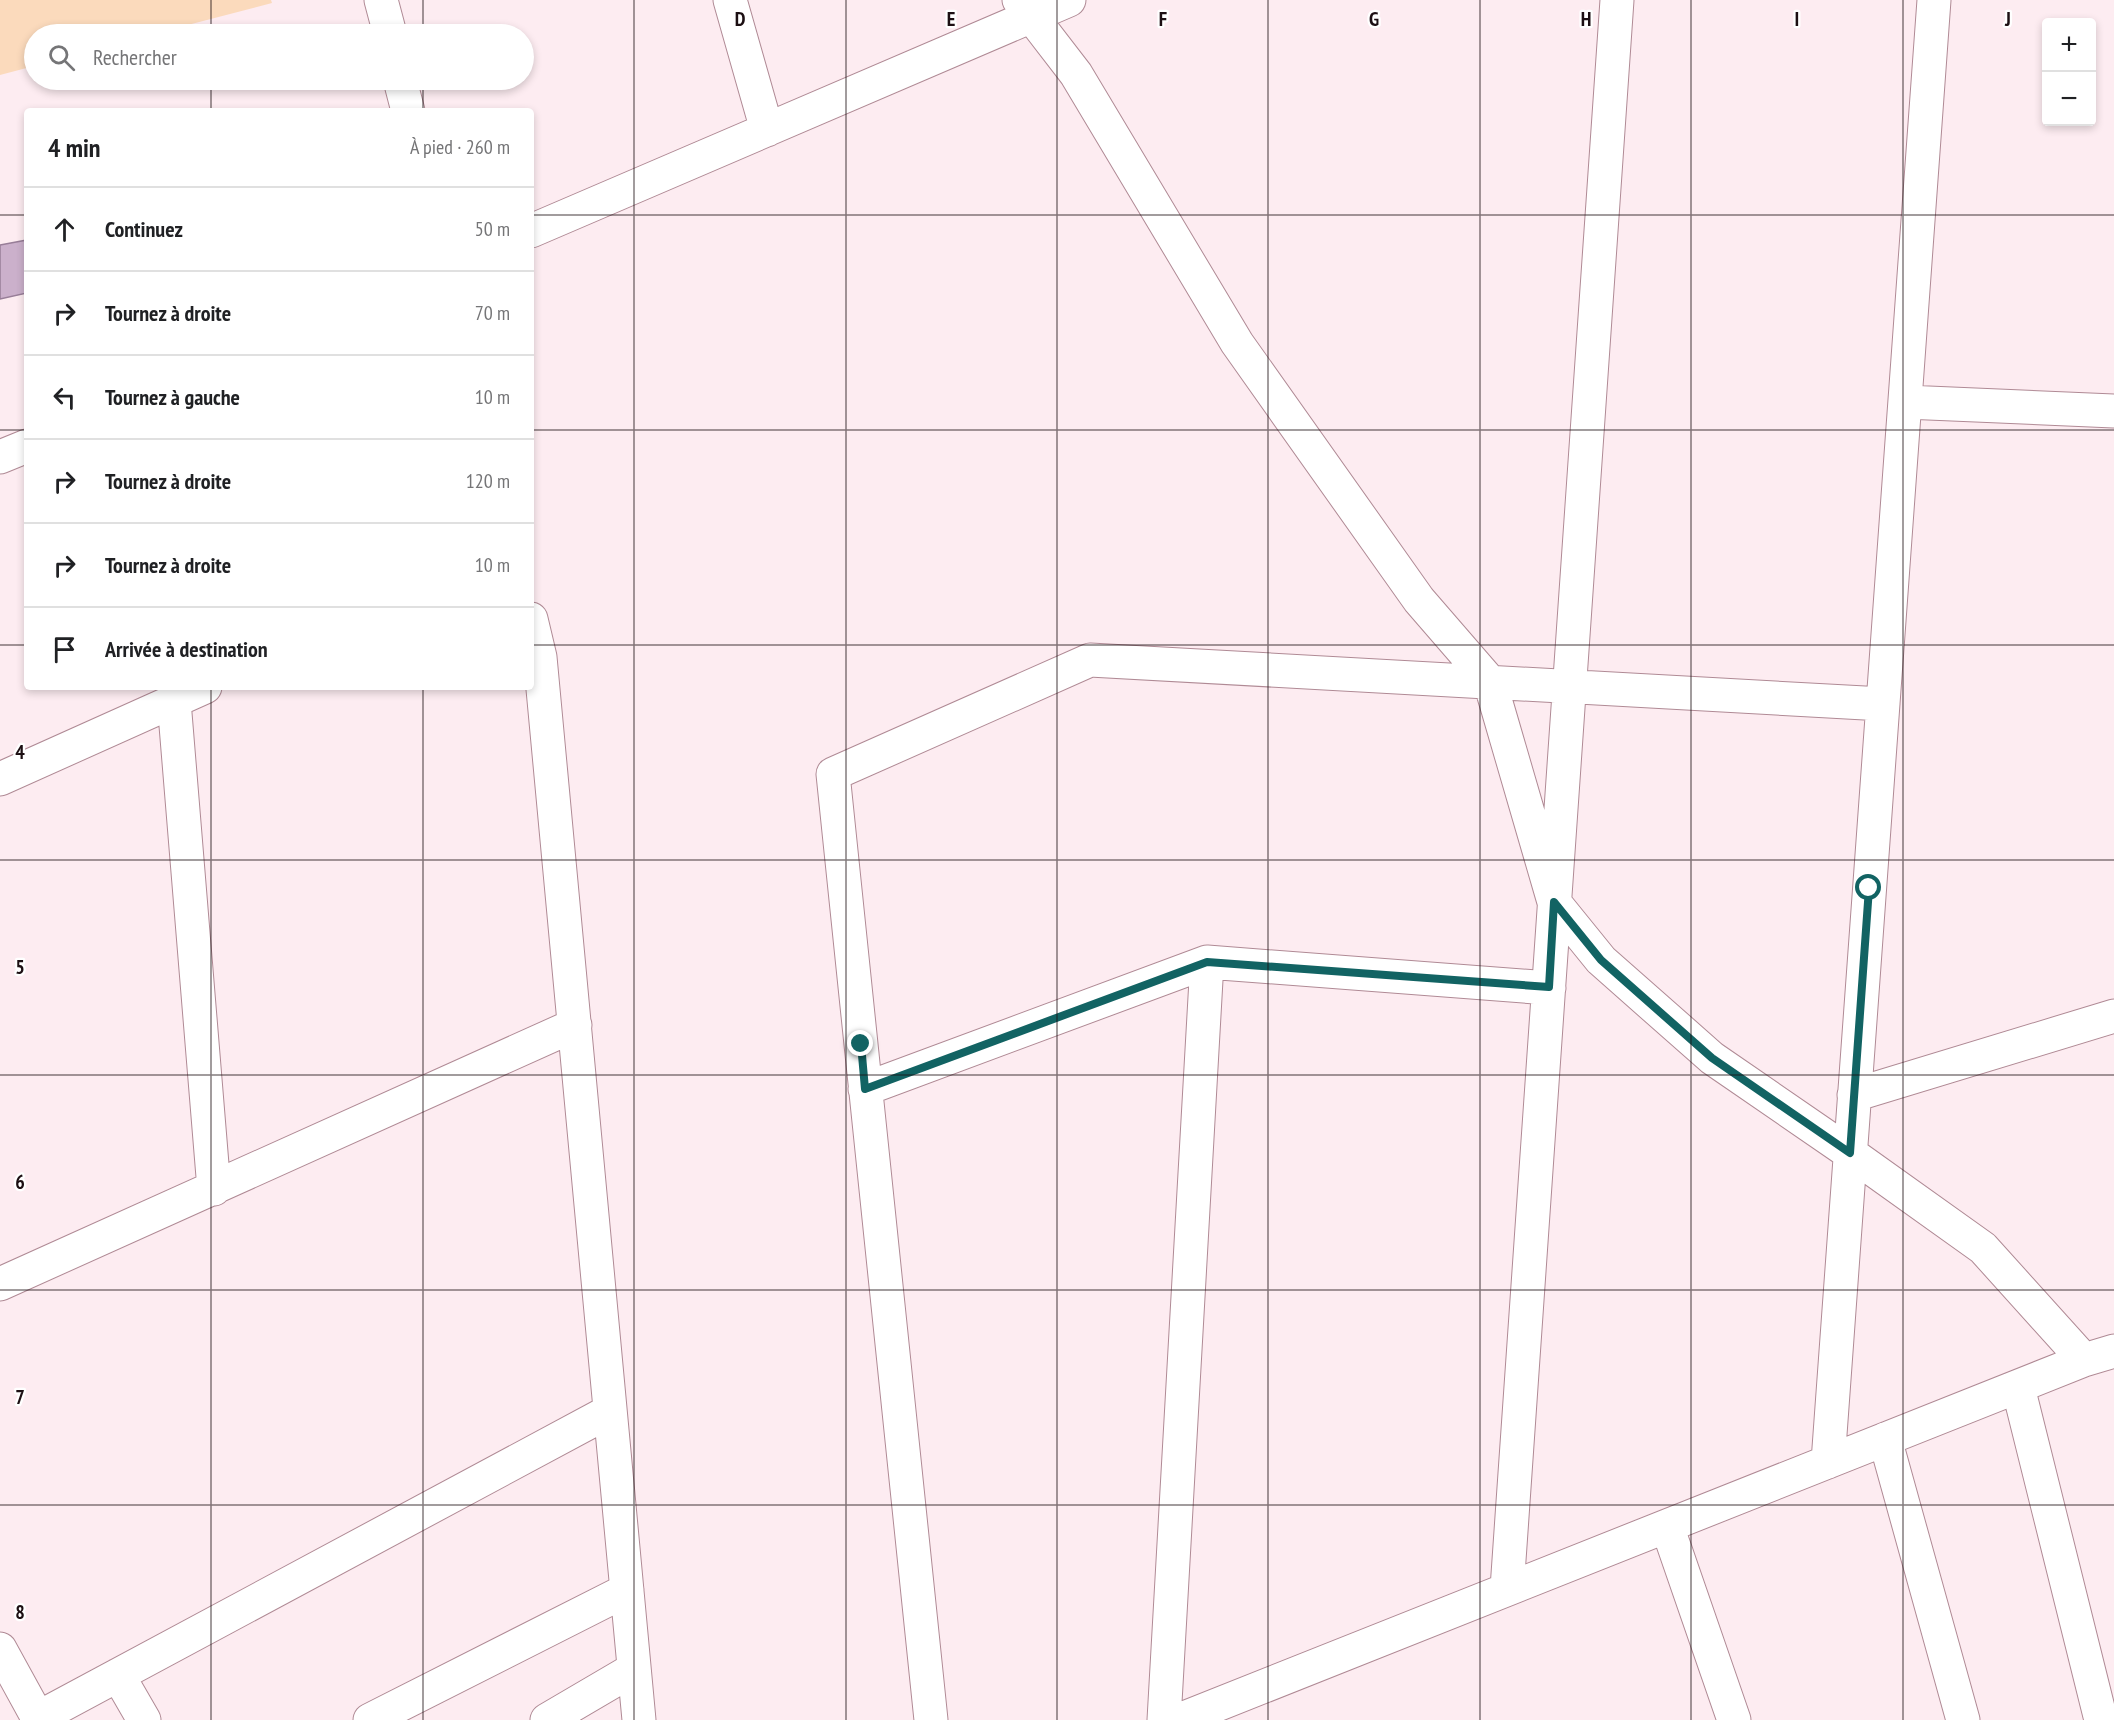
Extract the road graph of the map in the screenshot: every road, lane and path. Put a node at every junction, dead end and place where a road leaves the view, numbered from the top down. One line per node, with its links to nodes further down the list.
1 (381, 0): 7 (street)
2 (730, 0): 10 (street)
3 (1069, 0): 6 (street)
4 (1617, 0): 18 (street)
5 (1934, 0): 12 (street)
6 (1025, 8): 10 (street); 17 (street)
7 (387, 24)
8 (403, 90): 9 (street)
9 (407, 108)
10 (767, 130): 11 (street)
11 (534, 230)
12 (1905, 402): 13 (street); 21 (street)
13 (2114, 411)
14 (24, 447): 15 (street)
15 (0, 457)
16 (534, 632): 27 (street)
17 (1490, 682): 18 (street); 23 (street); 28 (street)
18 (1570, 686): 21 (street); 23 (street)
19 (198, 690): 20 (street)
20 (174, 701): 22 (street); 31 (street)
21 (1883, 704): 29 (street)
22 (0, 779)
23 (1554, 902): 25 (street); 30 (street)
24 (1207, 962): 25 (street); 28 (street); 50 (street)
25 (1549, 987): 39 (street)
26 (2114, 1016): 29 (street)
27 (575, 1025): 31 (street); 35 (street)
28 (865, 1089): 49 (street)
29 (1854, 1095): 30 (street)
30 (1850, 1153): 33 (street); 37 (street)
31 (214, 1189): 32 (street)
32 (0, 1284)
33 (2099, 1356): 34 (street)
34 (2018, 1387): 36 (street); 54 (street)
35 (610, 1411): 40 (street); 43 (street)
36 (1885, 1439): 37 (street); 53 (street)
37 (1828, 1462): 38 (street)
38 (1666, 1526): 39 (street); 52 (street)
39 (1507, 1589): 51 (street)
40 (627, 1590): 42 (street); 46 (street)
41 (0, 1649): 44 (street)
42 (634, 1669): 47 (street); 48 (street)
43 (118, 1675): 44 (street); 45 (street)
44 (38, 1719)
45 (144, 1720)
46 (370, 1720)
47 (547, 1720)
48 (639, 1720)
49 (931, 1720)
50 (1164, 1720)
51 (1179, 1720)
52 (1734, 1720)
53 (1963, 1720)
54 (2101, 1720)

